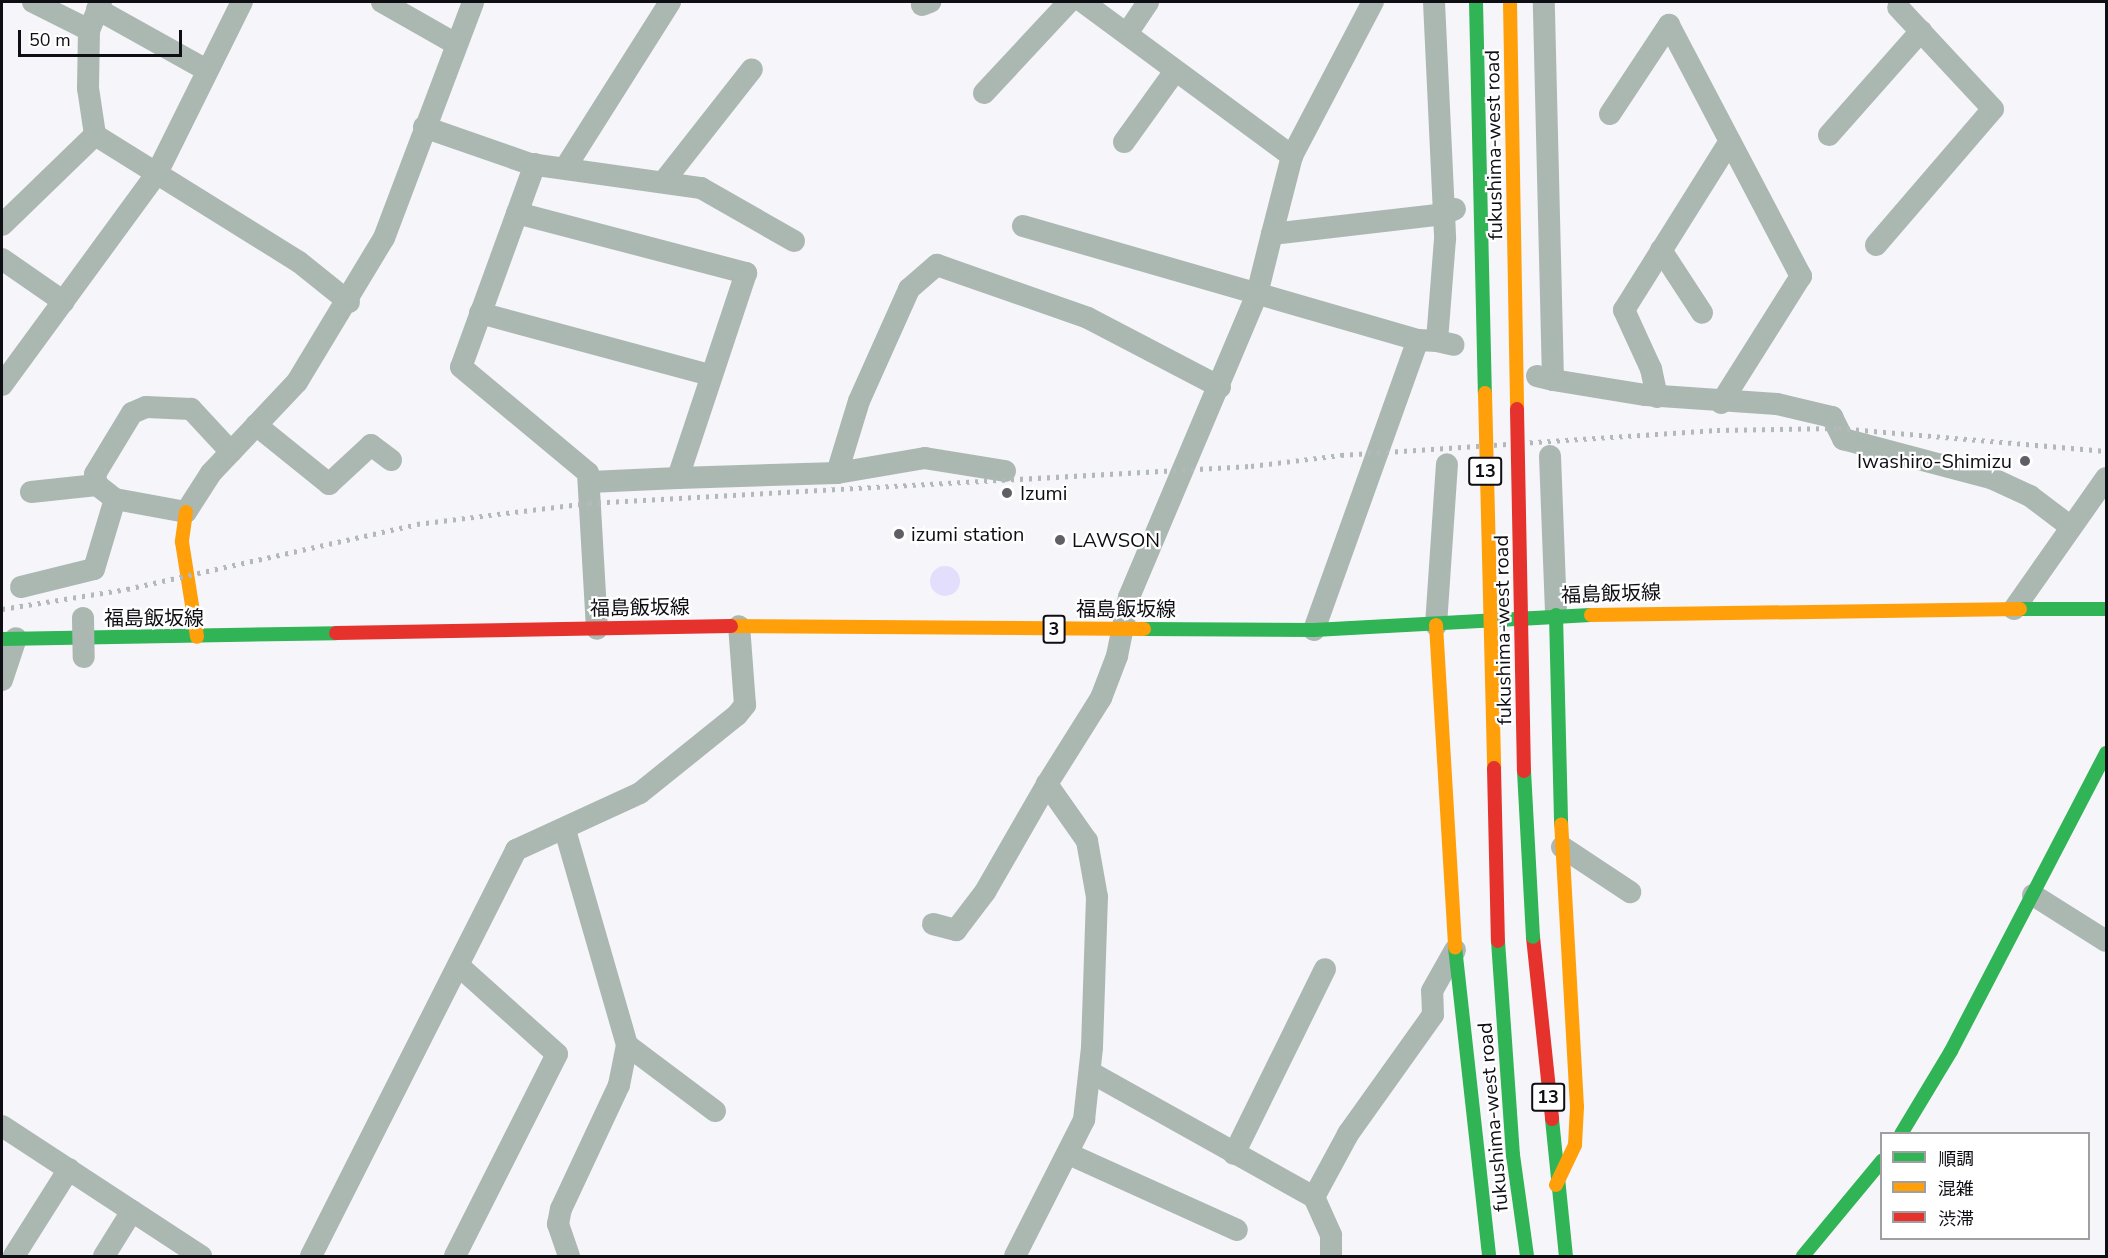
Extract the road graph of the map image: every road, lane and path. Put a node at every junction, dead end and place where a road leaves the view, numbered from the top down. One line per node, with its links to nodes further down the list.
1 (33, 2): 15 (street)
2 (242, 2): 19 (street)
3 (382, 2): 18 (street)
4 (473, 2): 18 (street)
5 (670, 2): 31 (street)
6 (1069, 2): 22 (street)
7 (1083, 2): 17 (street)
8 (1148, 2): 17 (street)
9 (1373, 2): 29 (street)
10 (1434, 2): 34 (street)
11 (1476, 2): 117 (main road, fukushima-west road / 13, bridge)
12 (1510, 2): 104 (main road, fukushima-west road / 13, bridge)
13 (1544, 2): 53 (street)
14 (1899, 3): 16 (street)
15 (96, 14): 19 (street); 25 (street)
16 (1921, 31): 26 (street); 40 (street)
17 (1128, 32): 21 (street)
18 (456, 44): 24 (street)
19 (205, 69): 32 (street)
20 (752, 69): 33 (street)
21 (1175, 71): 28 (street); 29 (street)
22 (984, 93)
23 (1610, 114): 27 (street)
24 (424, 127): 30 (street); 45 (street)
25 (95, 135): 32 (street); 36 (street)
26 (1829, 135)
27 (1730, 141): 41 (street); 54 (street)
28 (1124, 142)
29 (1292, 156): 38 (street)
30 (535, 164): 31 (street); 35 (street)
31 (567, 165): 33 (street)
32 (157, 173): 44 (street); 45 (street)
33 (664, 181): 39 (street)
34 (1450, 211): 38 (street); 48 (street)
35 (517, 213): 46 (street); 50 (street)
36 (2, 225)
37 (1023, 226): 43 (street)
38 (1272, 234): 43 (street)
39 (794, 241)
40 (1876, 245)
41 (1661, 250): 47 (street); 53 (street)
42 (2, 259): 44 (street)
43 (1257, 294): 48 (street); 52 (street)
44 (64, 302): 49 (street)
45 (349, 302): 55 (street)
46 (480, 313): 50 (street); 64 (street)
47 (1701, 313)
48 (1436, 342): 79 (street)
49 (10, 358): 51 (street)
50 (710, 375): 62 (street)
51 (2, 385)
52 (1220, 387): 61 (street); 77 (street)
53 (1657, 397): 54 (street)
54 (1721, 403): 69 (street)
55 (256, 425): 56 (street); 58 (street)
56 (231, 452): 65 (street); 68 (street)
57 (1550, 456): 73 (street)
58 (391, 460)
59 (1447, 464): 75 (street)
60 (1005, 471): 61 (street)
61 (837, 473): 62 (street)
62 (678, 478): 64 (street)
63 (2106, 478): 69 (street)
64 (590, 482): 78 (street)
65 (97, 485): 66 (street); 67 (street)
66 (32, 492)
67 (115, 499): 68 (street); 70 (street)
68 (186, 512): 80 (main road)
69 (2071, 526): 71 (street)
70 (21, 587)
71 (2014, 609): 72 (main road, 福島飯坂線 / 3); 73 (main road, 福島飯坂線 / 3)
72 (2106, 609)
73 (1556, 615): 75 (main road, 福島飯坂線 / 3); 87 (main road)
74 (83, 618): 82 (street, bridge)
75 (1436, 625): 79 (main road, 福島飯坂線 / 3); 92 (main road)
76 (739, 626): 77 (main road, 福島飯坂線 / 3); 78 (main road, 福島飯坂線 / 3); 86 (street)
77 (1125, 628): 79 (main road, 福島飯坂線 / 3); 85 (street)
78 (597, 629): 80 (main road, 福島飯坂線 / 3)
79 (1314, 630)
80 (197, 638): 81 (main road, 福島飯坂線 / 3)
81 (9, 639): 83 (street)
82 (84, 657)
83 (2, 680)
84 (2106, 753): 89 (main road)
85 (1047, 784): 90 (street); 96 (street)
86 (565, 830): 93 (street); 95 (street)
87 (1562, 847): 88 (street); 104 (main road)
88 (1630, 892)
89 (2033, 895): 91 (street); 99 (main road)
90 (933, 924)
91 (2106, 941)
92 (1455, 950): 105 (street); 116 (main road)
93 (460, 967): 111 (street); 112 (street)
94 (1324, 969): 100 (street)
95 (627, 1045): 97 (street); 113 (street)
96 (1090, 1072): 100 (street); 101 (street)
97 (715, 1111)
98 (2, 1126): 103 (street)
99 (1902, 1132)
100 (1234, 1154): 105 (street)
101 (1071, 1155): 107 (street); 114 (street)
102 (1880, 1162): 119 (main road)
103 (69, 1169): 106 (street); 108 (street)
104 (1556, 1185): 118 (main road, fukushima-west road / 13)
105 (1314, 1197): 115 (street)
106 (132, 1211): 109 (street); 110 (street)
107 (1237, 1230)
108 (14, 1257)
109 (104, 1257)
110 (201, 1257)
111 (311, 1257)
112 (454, 1257)
113 (569, 1257)
114 (1015, 1257)
115 (1330, 1257)
116 (1490, 1257)
117 (1527, 1257)
118 (1566, 1257)
119 (1803, 1257)

